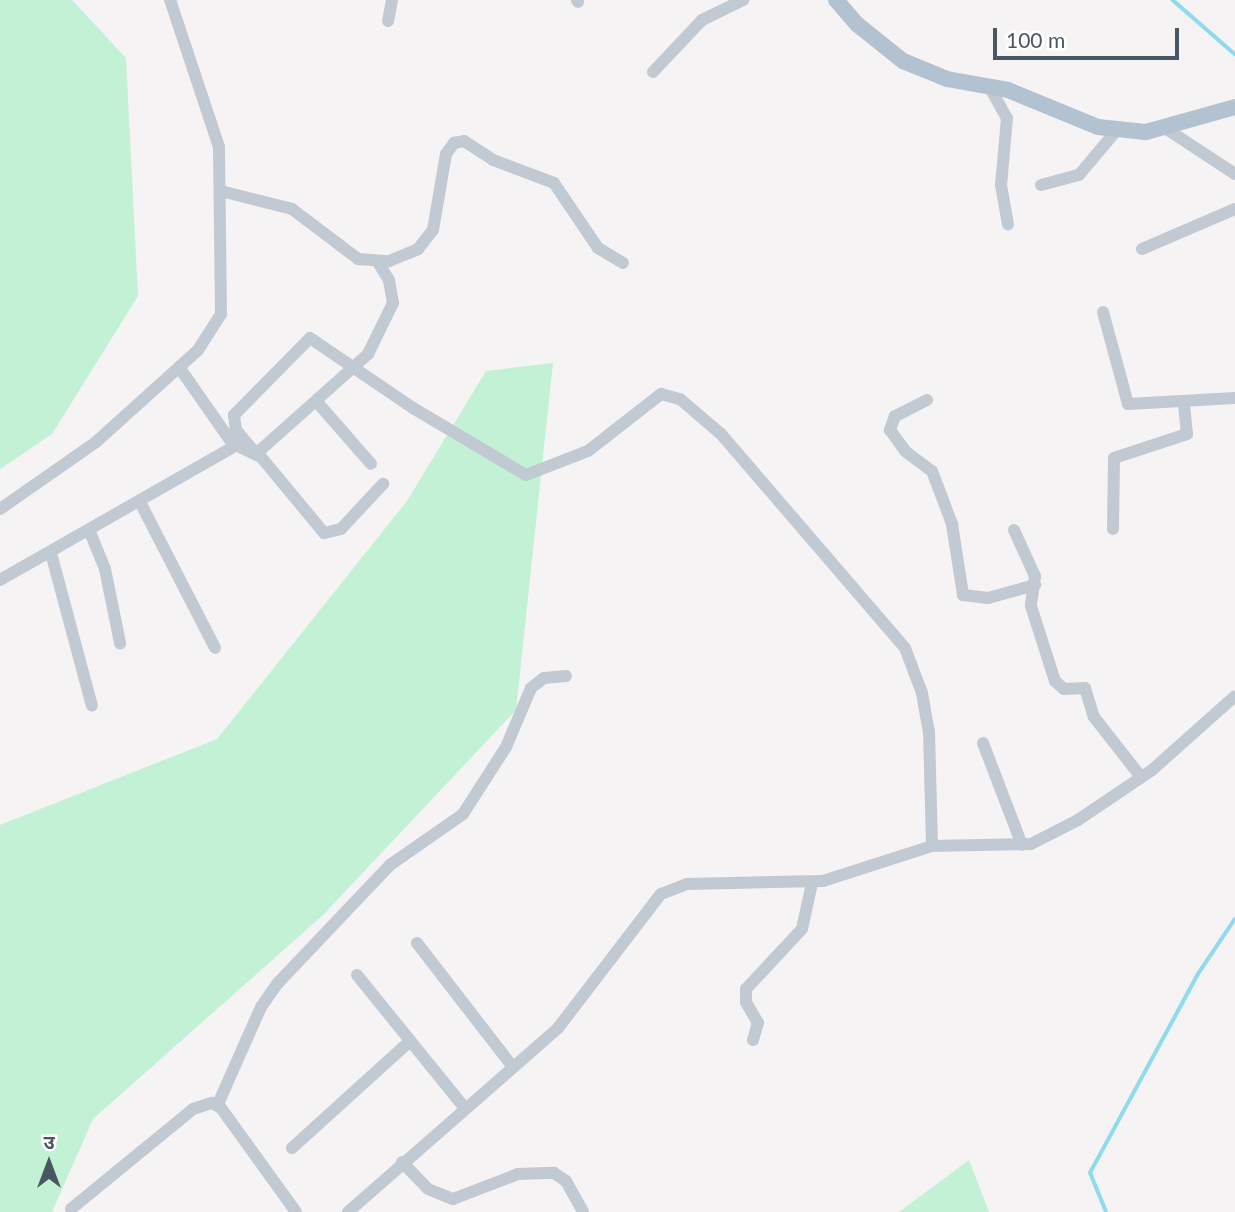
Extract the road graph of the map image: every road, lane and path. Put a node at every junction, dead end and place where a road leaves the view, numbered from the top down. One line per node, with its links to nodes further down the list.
1 (170, 0): 13 (street)
2 (392, 0): 5 (street)
3 (743, 0): 6 (street)
4 (836, 0): 7 (main road)
5 (388, 21)
6 (653, 72)
7 (989, 86): 10 (main road); 15 (street)
8 (1235, 107): 9 (main road)
9 (1165, 128): 10 (main road); 11 (street)
10 (1116, 131): 12 (street)
11 (1235, 174)
12 (1041, 185)
13 (221, 191): 18 (street); 20 (street)
14 (1235, 209): 16 (street)
15 (1008, 224)
16 (1142, 249)
17 (622, 263): 18 (street)
18 (379, 264): 21 (street)
19 (1103, 312): 25 (street)
20 (179, 367): 26 (street); 31 (street)
21 (355, 368): 24 (street); 27 (street); 46 (street)
22 (1235, 398): 25 (street)
23 (927, 400): 37 (street)
24 (317, 402): 27 (street); 28 (street)
25 (1184, 404): 32 (street)
26 (235, 446): 27 (street); 30 (street)
27 (254, 451): 29 (street)
28 (371, 464)
29 (383, 484)
30 (140, 502): 34 (street); 39 (street)
31 (0, 509)
32 (1113, 529)
33 (1014, 530): 37 (street)
34 (90, 532): 35 (street); 38 (street)
35 (51, 553): 36 (street); 42 (street)
36 (0, 580)
37 (1035, 585): 44 (street)
38 (120, 643)
39 (215, 648)
40 (566, 676): 53 (street)
41 (1235, 696): 44 (street)
42 (92, 706)
43 (983, 743): 45 (street)
44 (1141, 777): 45 (street)
45 (1022, 845): 46 (street)
46 (932, 846): 47 (street)
47 (812, 883): 50 (street); 52 (street)
48 (417, 943): 52 (street)
49 (356, 975): 51 (street)
50 (753, 1040)
51 (410, 1041): 54 (street); 55 (street)
52 (512, 1066): 54 (street)
53 (218, 1104): 57 (street); 58 (street)
54 (464, 1107): 56 (street)
55 (292, 1148)
56 (402, 1162): 59 (street); 60 (street)
57 (71, 1209)
58 (296, 1212)
59 (348, 1212)
60 (583, 1212)

